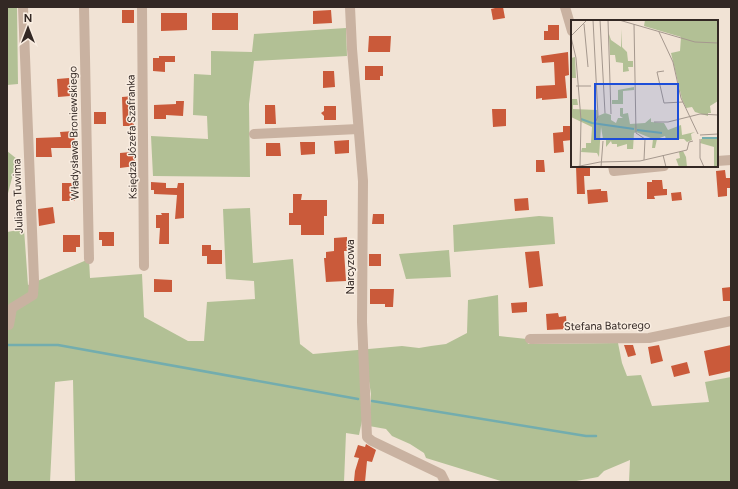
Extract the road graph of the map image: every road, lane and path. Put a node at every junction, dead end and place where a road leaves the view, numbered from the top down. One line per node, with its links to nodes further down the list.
1 (23, 7): 16 (street, Juliana Tuwima)
2 (84, 7): 13 (street, Władysława Broniewskiego)
3 (142, 7): 14 (street, Księdza Józefa Szafranka)
4 (350, 7): 7 (street, Narcyzowa)
5 (565, 7): 6 (street)
6 (571, 27)
7 (358, 129): 8 (street); 18 (street, Narcyzowa)
8 (254, 134)
9 (731, 160): 10 (street)
10 (718, 161)
11 (613, 167): 12 (street)
12 (652, 167)
13 (89, 259)
14 (144, 266)
15 (731, 321): 17 (street, Stefana Batorego)
16 (9, 324)
17 (530, 339)
18 (445, 482)

